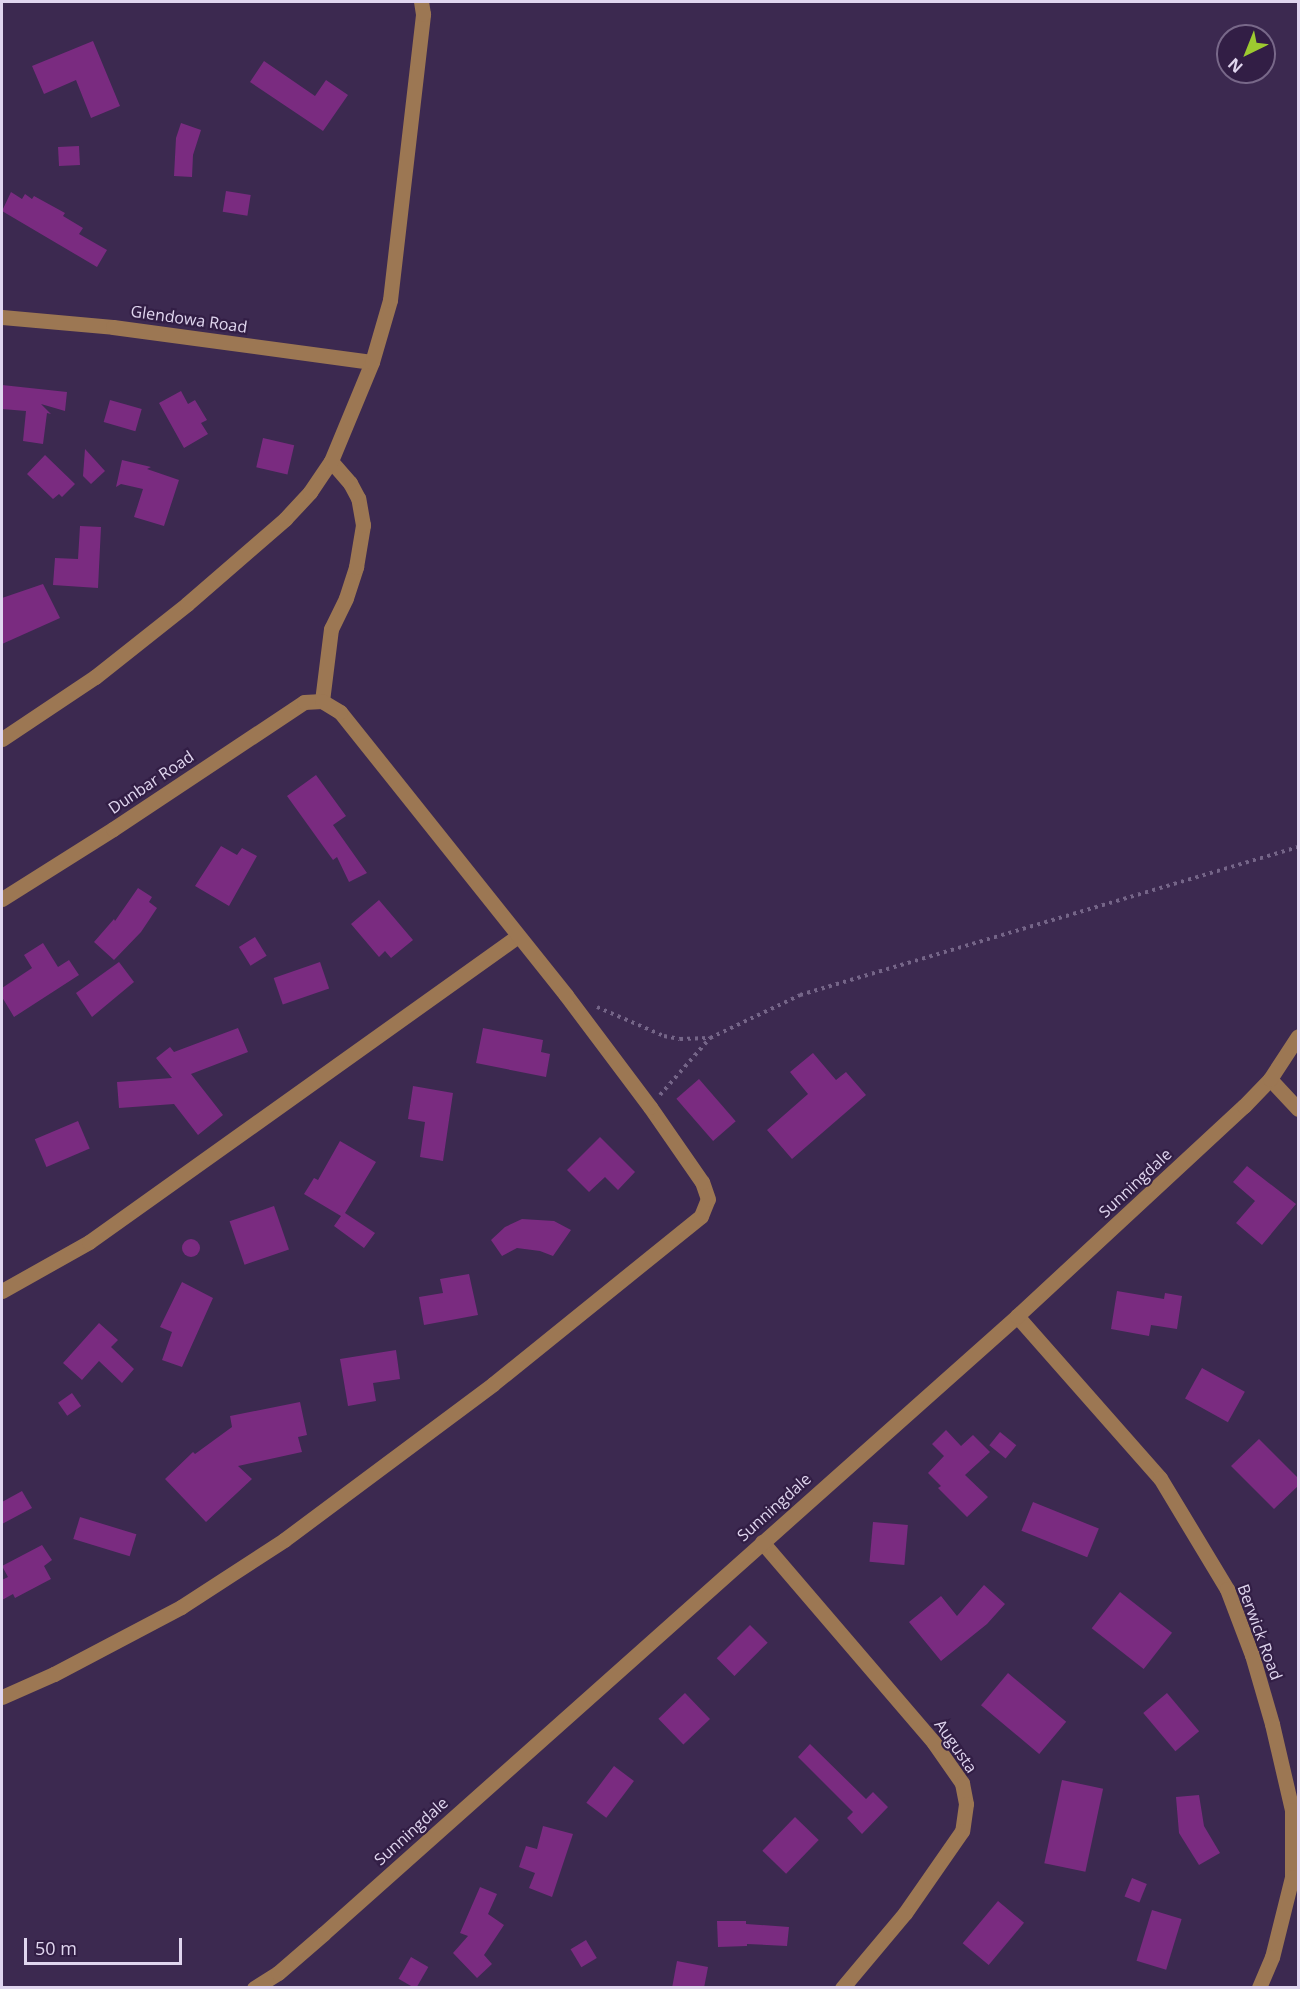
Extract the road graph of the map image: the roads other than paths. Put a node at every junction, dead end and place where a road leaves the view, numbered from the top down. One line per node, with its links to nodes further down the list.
1 (422, 2): 3 (street)
2 (2, 317): 3 (street, Glendowa Road)
3 (372, 362): 4 (street)
4 (331, 462): 5 (street); 6 (street)
5 (322, 701): 7 (street, Dunbar Road); 8 (street)
6 (2, 739)
7 (2, 899)
8 (518, 936): 12 (street); 15 (street)
9 (1299, 1036): 10 (street, Sunningdale)
10 (1270, 1079): 11 (street); 13 (street, Sunningdale)
11 (1299, 1109)
12 (2, 1291)
13 (1017, 1316): 14 (street, Sunningdale); 18 (street, Berwick Road)
14 (762, 1542): 16 (street, Sunningdale); 17 (street, Augusta)
15 (2, 1697)
16 (254, 1988)
17 (842, 1988)
18 (1259, 1988)

